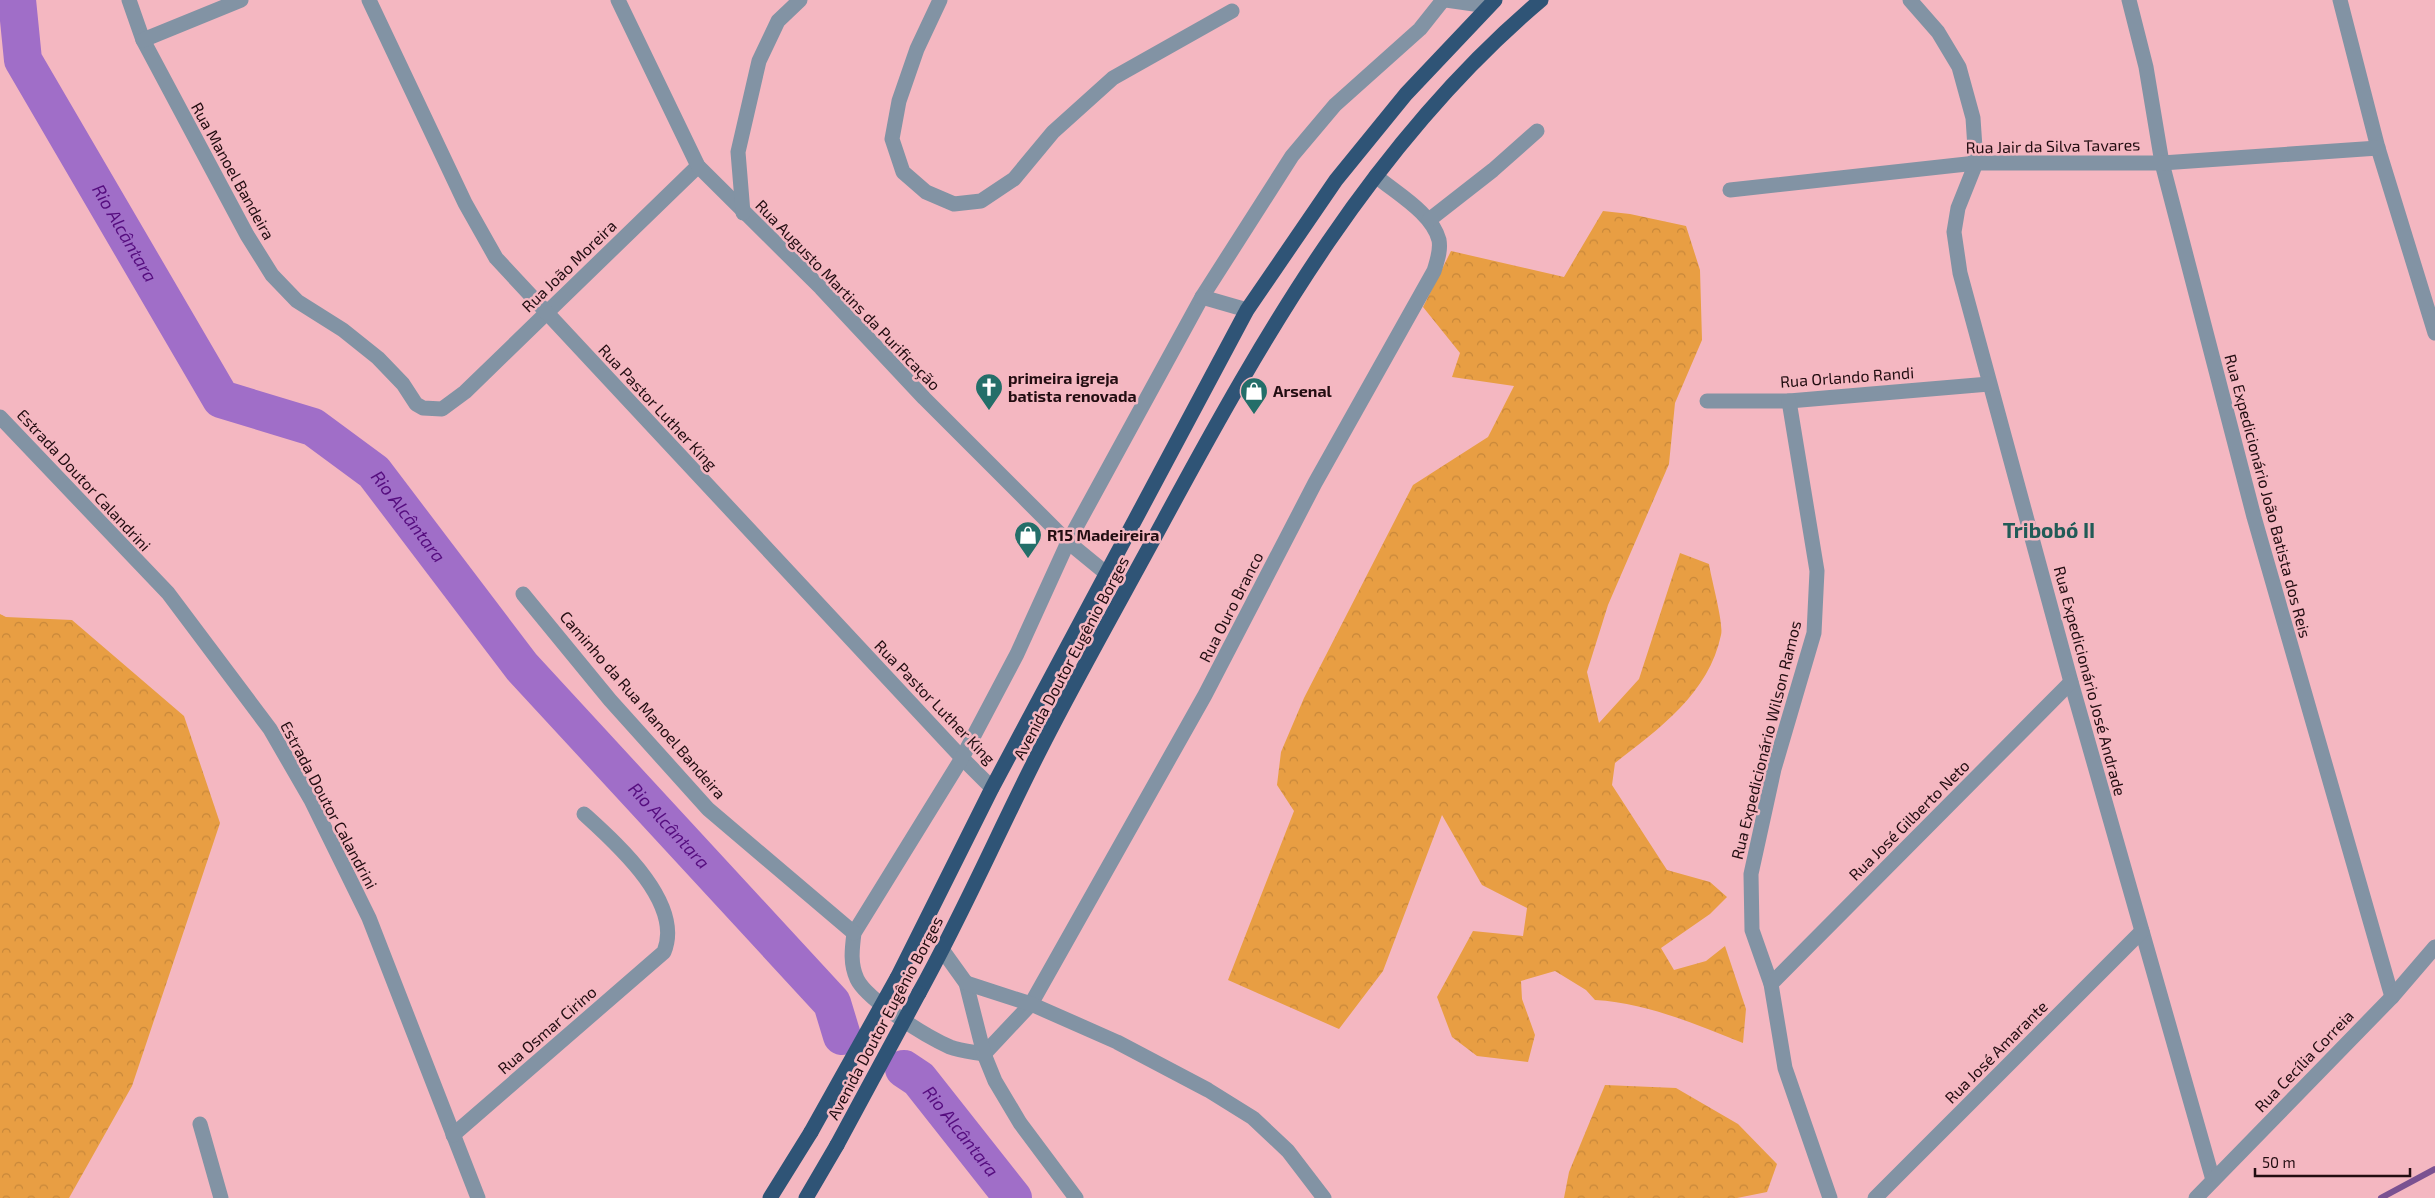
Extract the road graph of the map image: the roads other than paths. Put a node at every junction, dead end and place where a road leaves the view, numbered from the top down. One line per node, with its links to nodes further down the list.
1 (129, 0): 14 (street, Rua Manoel Bandeira)
2 (241, 0): 14 (street)
3 (369, 0): 27 (street, Rua Pastor Luther King)
4 (618, 0): 19 (street, Rua Augusto Martins da Purificação)
5 (800, 0): 22 (street)
6 (940, 0): 13 (street)
7 (1444, 0): 12 (street); 24 (street)
8 (1541, 0): 20 (highway, Avenida Doutor Eugênio Borges)
9 (1910, 0): 17 (street, Rua Expedicionário José Andrade)
10 (2129, 0): 18 (street, Rua Expedicionário João Batista dos Reis)
11 (2340, 0): 16 (street)
12 (1492, 3): 25 (highway, Avenida Doutor Eugênio Borges)
13 (1232, 11)
14 (143, 40): 30 (street, Rua Manoel Bandeira)
15 (1537, 131): 23 (street)
16 (2378, 148): 18 (street, Rua Jair da Silva Tavares); 26 (street)
17 (1976, 162): 18 (street, Rua Jair da Silva Tavares); 21 (street, Rua Jair da Silva Tavares); 29 (street, Rua Expedicionário José Andrade)
18 (2162, 163): 48 (street, Rua Expedicionário João Batista dos Reis)
19 (698, 166): 22 (street, Rua Augusto Martins da Purificação); 27 (street, Rua João Moreira)
20 (1376, 176): 23 (street, Rua Ouro Branco); 45 (highway, Avenida Doutor Eugênio Borges)
21 (1730, 190)
22 (743, 213): 35 (street, Rua Augusto Martins da Purificação)
23 (1429, 220): 49 (street, Rua Ouro Branco)
24 (1202, 297): 25 (street); 35 (street)
25 (1248, 310): 36 (highway, Avenida Doutor Eugênio Borges)
26 (2432, 312): 28 (street)
27 (546, 313): 30 (street, Rua João Moreira); 39 (street, Rua Pastor Luther King)
28 (2435, 334)
29 (1989, 384): 31 (street, Rua Orlando Randi); 38 (street, Rua Expedicionário José Andrade)
30 (465, 392)
31 (1789, 400): 32 (street, Rua Orlando Randi); 47 (street, Rua Expedicionário Wilson Ramos)
32 (1707, 401)
33 (0, 402): 34 (street)
34 (2, 418): 52 (street, Estrada Doutor Calandrini)
35 (1068, 542): 36 (street, Rua Augusto Martins da Purificação); 39 (street)
36 (1107, 574): 40 (highway, Avenida Doutor Eugênio Borges)
37 (523, 594): 43 (street, Caminho da Rua Manoel Bandeira)
38 (2071, 682): 42 (street, Rua Expedicionário José Andrade); 47 (street, Rua José Gilberto Neto)
39 (962, 758): 40 (street, Rua Pastor Luther King); 43 (street)
40 (992, 788): 56 (highway, Avenida Doutor Eugênio Borges, bridge)
41 (584, 814): 52 (street, Rua Osmar Cirino)
42 (2142, 930): 53 (street, Rua Expedicionário José Andrade); 61 (street, Rua José Amarante)
43 (854, 933): 50 (street)
44 (2435, 946): 48 (street, Rua Cecília Correia)
45 (943, 951): 46 (street); 57 (highway, Avenida Doutor Eugênio Borges, bridge)
46 (966, 983): 49 (street); 50 (street)
47 (1771, 984): 60 (street, Rua Expedicionário Wilson Ramos)
48 (2392, 997): 53 (street, Rua Cecília Correia)
49 (1031, 1004): 50 (street, Rua Ouro Branco); 59 (street)
50 (984, 1054): 58 (street)
51 (200, 1124): 54 (street)
52 (453, 1135): 55 (street, Estrada Doutor Calandrini)
53 (2213, 1180): 62 (street, Rua Cecília Correia)
54 (221, 1198)
55 (478, 1198)
56 (770, 1198)
57 (806, 1198)
58 (1076, 1198)
59 (1324, 1198)
60 (1830, 1198)
61 (1875, 1198)
62 (2196, 1198)

